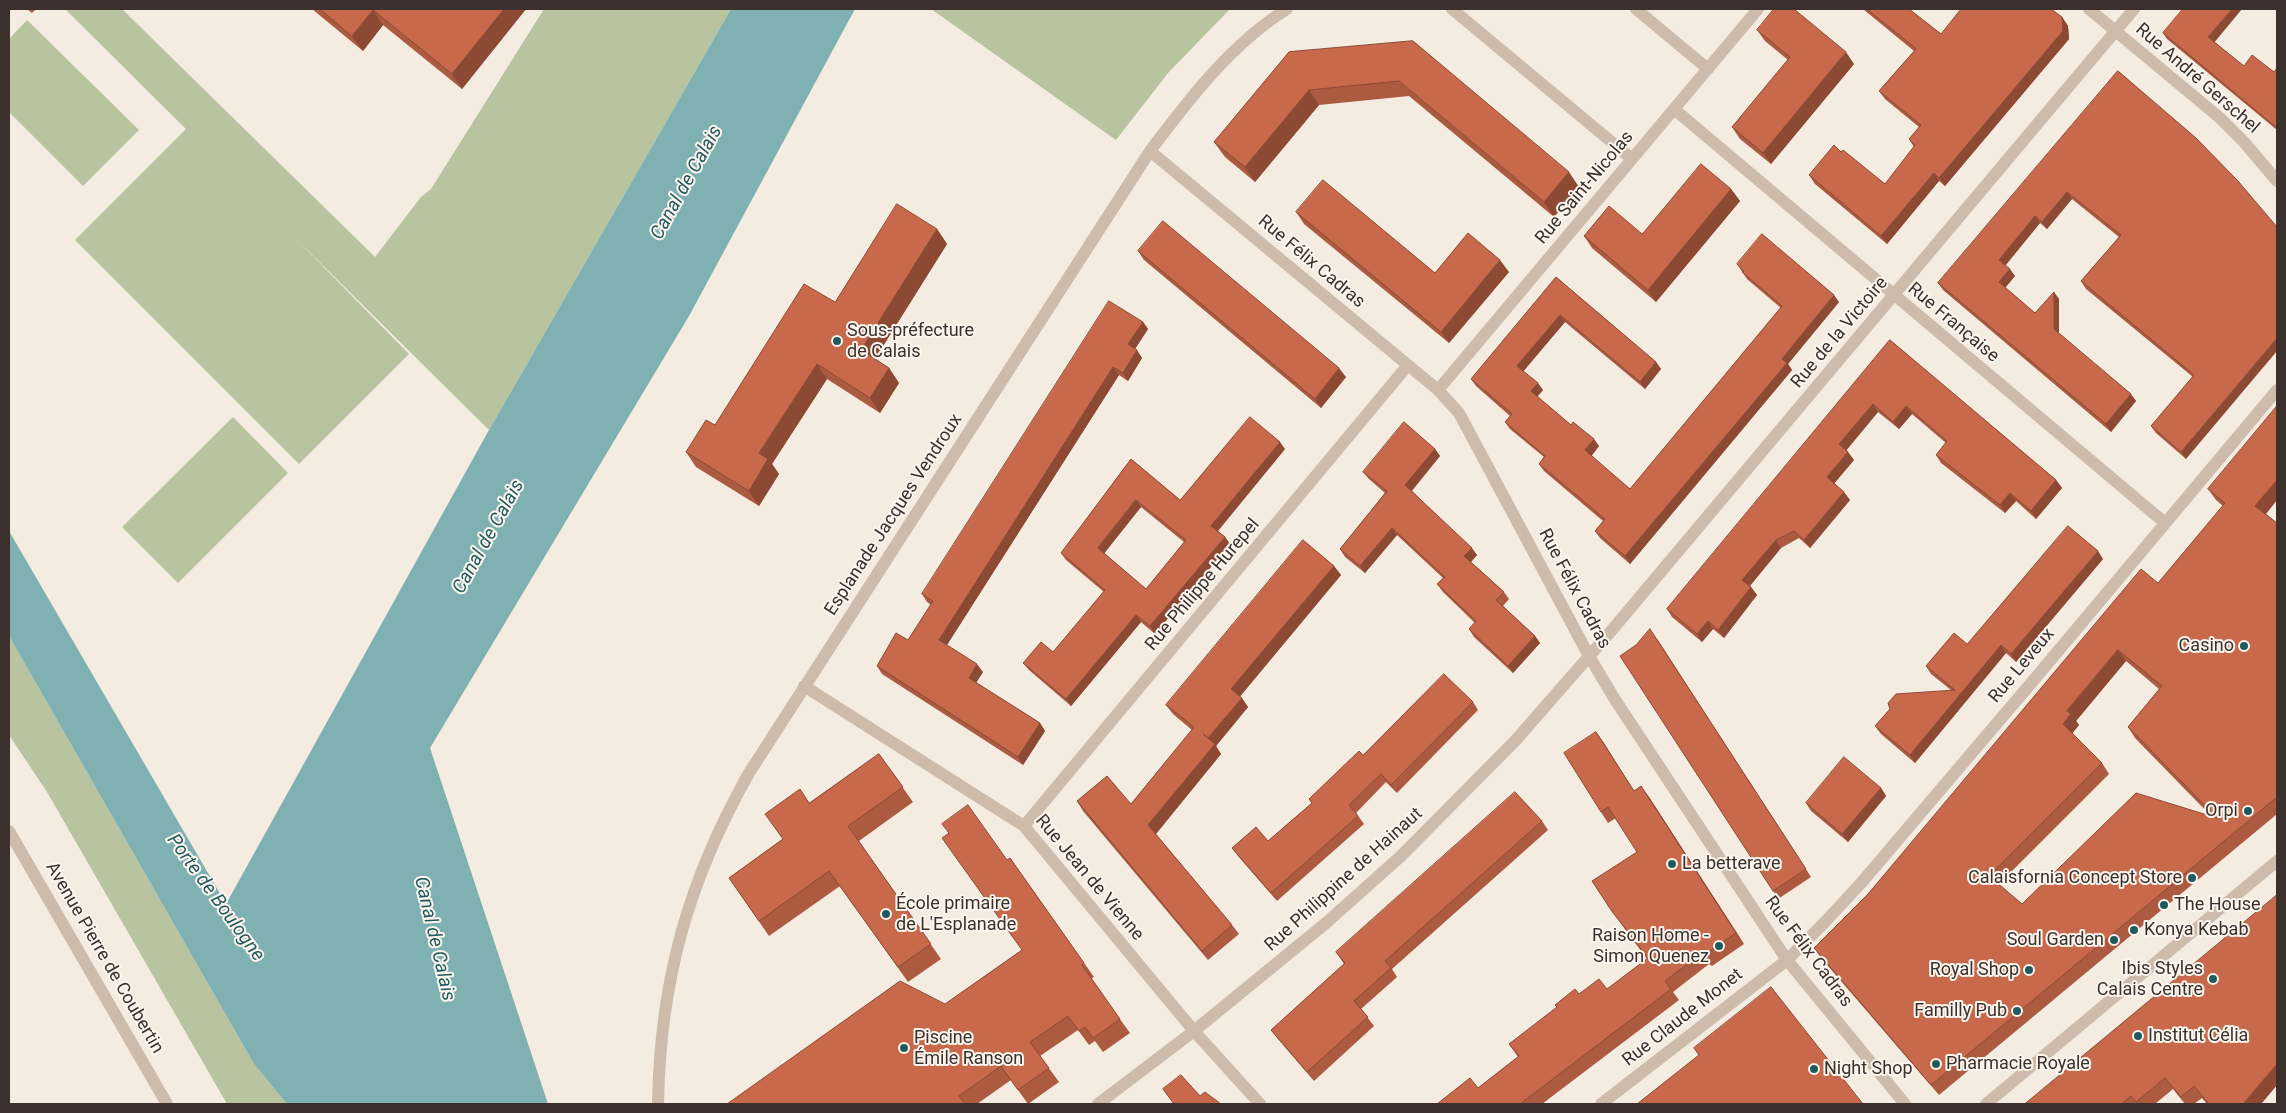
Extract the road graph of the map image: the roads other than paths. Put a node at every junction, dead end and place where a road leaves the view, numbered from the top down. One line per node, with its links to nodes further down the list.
1 (1287, 9): 10 (street, Esplanade Jacques Vendroux)
2 (1452, 9): 11 (street)
3 (1636, 9): 8 (street)
4 (1758, 9): 8 (street, Rue Saint-Nicolas)
5 (2089, 9): 7 (street, Rue André Gerschel)
6 (2134, 9): 7 (street, Rue de la Victoire)
7 (2116, 31): 12 (street, Rue André Gerschel); 13 (street, Rue de la Victoire)
8 (1708, 69): 9 (street, Rue Saint-Nicolas)
9 (1674, 109): 11 (street, Rue Saint-Nicolas); 13 (street, Rue Française)
10 (1150, 151): 14 (street, Rue Félix Cadras); 19 (street, Esplanade Jacques Vendroux)
11 (1632, 159): 15 (street, Rue Saint-Nicolas)
12 (2277, 181)
13 (1894, 296): 17 (street, Rue Française); 18 (street, Rue de la Victoire)
14 (1408, 365): 15 (street, Rue Félix Cadras); 20 (street, Rue Philippe Hurepel)
15 (1438, 390): 18 (street, Rue Félix Cadras)
16 (2277, 390): 17 (street, Rue Leveux)
17 (2165, 523): 23 (street, Rue Leveux)
18 (1589, 656): 23 (street, Rue Félix Cadras); 24 (street, Rue Philippine de Hainaut)
19 (804, 686): 20 (street, Rue Jean de Vienne); 26 (street, Esplanade Jacques Vendroux)
20 (1024, 826): 24 (street, Rue Jean de Vienne)
21 (9, 830): 25 (street, Avenue Pierre de Coubertin)
22 (2277, 861): 31 (street)
23 (1788, 960): 29 (street, Rue Claude Monet); 30 (street, Rue Félix Cadras)
24 (1194, 1031): 27 (street, Rue Philippine de Hainaut); 28 (street, Rue Jean de Vienne)
25 (168, 1104)
26 (658, 1104)
27 (1098, 1104)
28 (1260, 1104)
29 (1601, 1104)
30 (1905, 1104)
31 (1986, 1104)

